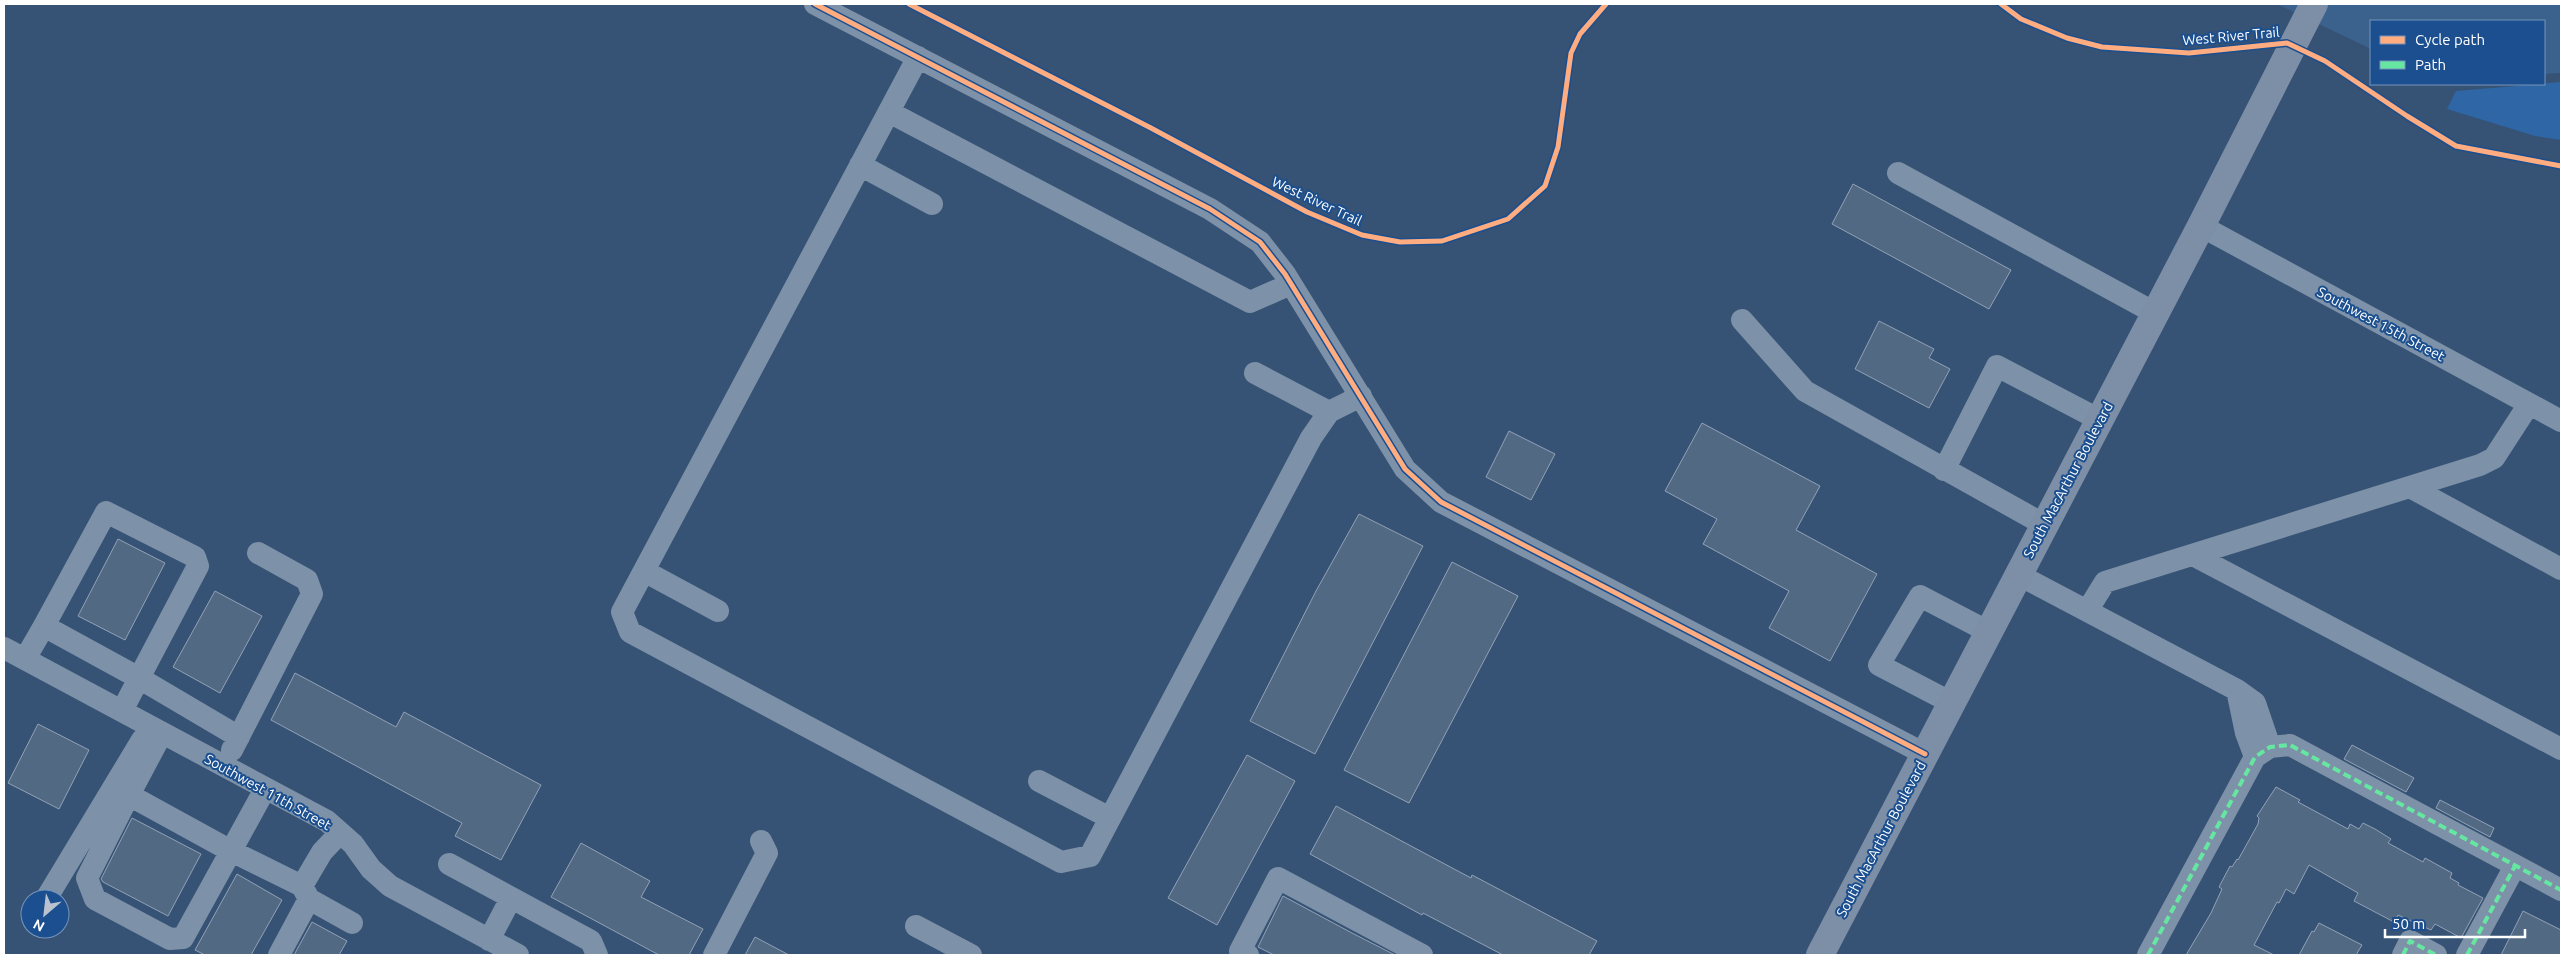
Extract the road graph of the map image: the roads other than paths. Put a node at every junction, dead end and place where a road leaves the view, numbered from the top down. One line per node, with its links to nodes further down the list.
1 (815, 4): 3 (street)
2 (2314, 4): 8 (main road, South MacArthur Boulevard)
3 (918, 57): 4 (street); 9 (street)
4 (888, 112): 5 (street); 9 (street)
5 (860, 165): 7 (street); 24 (street)
6 (1898, 173): 10 (street)
7 (932, 204)
8 (2201, 226): 10 (main road, South MacArthur Boulevard); 14 (street, Southwest 15th Street)
9 (1291, 284): 13 (street)
10 (2155, 313): 16 (main road, South MacArthur Boulevard)
11 (1742, 320): 18 (street)
12 (1255, 373): 15 (street)
13 (1361, 396): 15 (street); 39 (street)
14 (2529, 404): 17 (street, Southwest 15th Street); 19 (street)
15 (1329, 412): 44 (street)
16 (2100, 420): 18 (street); 20 (main road, South MacArthur Boulevard)
17 (2561, 422)
18 (1944, 470): 20 (street)
19 (2410, 487): 22 (street); 23 (street)
20 (2045, 525): 25 (main road, South MacArthur Boulevard)
21 (258, 554): 36 (street)
22 (2193, 555): 27 (street); 37 (street)
23 (2561, 568)
24 (644, 571): 26 (street); 44 (street)
25 (2019, 575): 27 (street); 29 (main road, South MacArthur Boulevard)
26 (718, 611)
27 (2086, 611): 38 (street)
28 (44, 626): 31 (street); 32 (street); 32 (street)
29 (1989, 632): 33 (main road, South MacArthur Boulevard); 33 (street)
30 (4, 648): 31 (street, Southwest 11th Street)
31 (25, 659): 34 (street, Southwest 11th Street)
32 (139, 678): 34 (street); 36 (street)
33 (1952, 703): 39 (main road, South MacArthur Boulevard)
34 (122, 711): 35 (street, Southwest 11th Street)
35 (156, 730): 40 (street, Southwest 11th Street); 43 (street); 50 (street)
36 (238, 737): 40 (street)
37 (2561, 749)
38 (2262, 752): 49 (street); 65 (street)
39 (1925, 754): 64 (main road, South MacArthur Boulevard)
40 (224, 766): 42 (street, Southwest 11th Street)
41 (1039, 781): 44 (street)
42 (265, 789): 45 (street, Southwest 11th Street); 47 (street)
43 (129, 795): 47 (street); 47 (street)
44 (1110, 818)
45 (340, 833): 52 (street); 56 (street, Southwest 11th Street)
46 (761, 841): 60 (street)
47 (231, 851): 52 (street)
48 (450, 864): 53 (street)
49 (2515, 866): 51 (street); 68 (street)
50 (53, 889)
51 (2561, 890)
52 (306, 892): 54 (street); 57 (street)
53 (512, 898): 56 (street); 59 (street)
54 (352, 922)
55 (916, 926): 61 (street)
56 (489, 940): 58 (street, Southwest 11th Street)
57 (279, 955)
58 (518, 955)
59 (597, 955)
60 (714, 955)
61 (971, 955)
62 (1248, 955): 63 (street)
63 (1422, 955)
64 (1820, 955)
65 (2148, 955)
66 (2402, 955): 67 (street)
67 (2436, 955)
68 (2466, 955)

